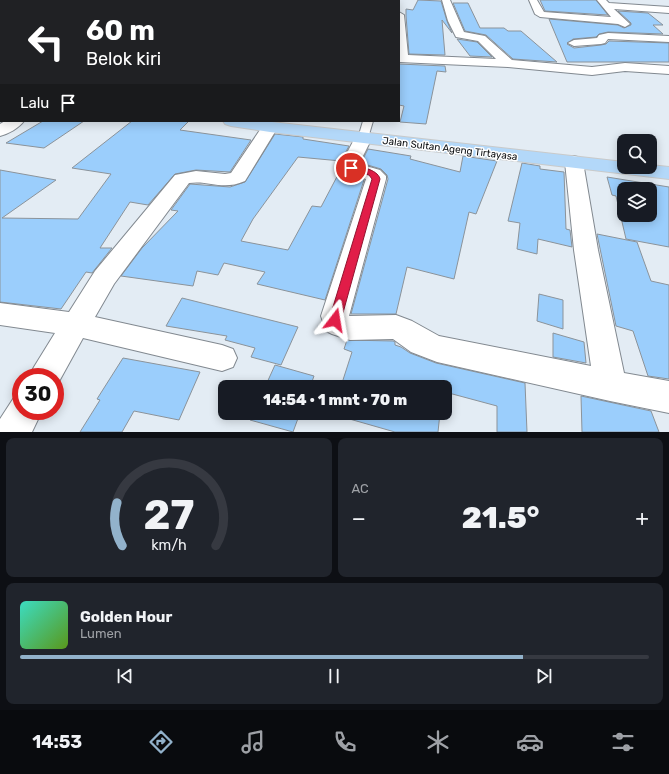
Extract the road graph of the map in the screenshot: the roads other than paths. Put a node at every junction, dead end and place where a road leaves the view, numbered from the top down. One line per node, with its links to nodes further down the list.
1 (446, 0): 14 (street)
2 (533, 0): 7 (street)
3 (628, 0): 5 (street)
4 (604, 3): 5 (street); 8 (street)
5 (666, 4)
6 (570, 6): 7 (street)
7 (577, 18): 8 (street)
8 (618, 18): 9 (street); 10 (street)
9 (669, 18)
10 (631, 26)
11 (669, 39): 12 (street)
12 (574, 43)
13 (400, 58): 14 (street)
14 (508, 63): 15 (street)
15 (669, 70)
16 (15, 122): 20 (street)
17 (238, 122): 18 (main road, Jalan Sultan Ageng Tirtayasa)
18 (270, 127): 19 (main road, Jalan Sultan Ageng Tirtayasa); 24 (street)
19 (365, 129): 21 (main road, Jalan Sultan Ageng Tirtayasa); 27 (street)
20 (0, 132)
21 (574, 162): 22 (main road, Jalan Sultan Ageng Tirtayasa); 27 (street)
22 (669, 173)
23 (0, 314): 24 (street)
24 (76, 325): 25 (street); 26 (street)
25 (222, 358)
26 (50, 368)
27 (610, 386): 28 (street)
28 (669, 397)
29 (19, 420): 30 (street)
30 (12, 432)

